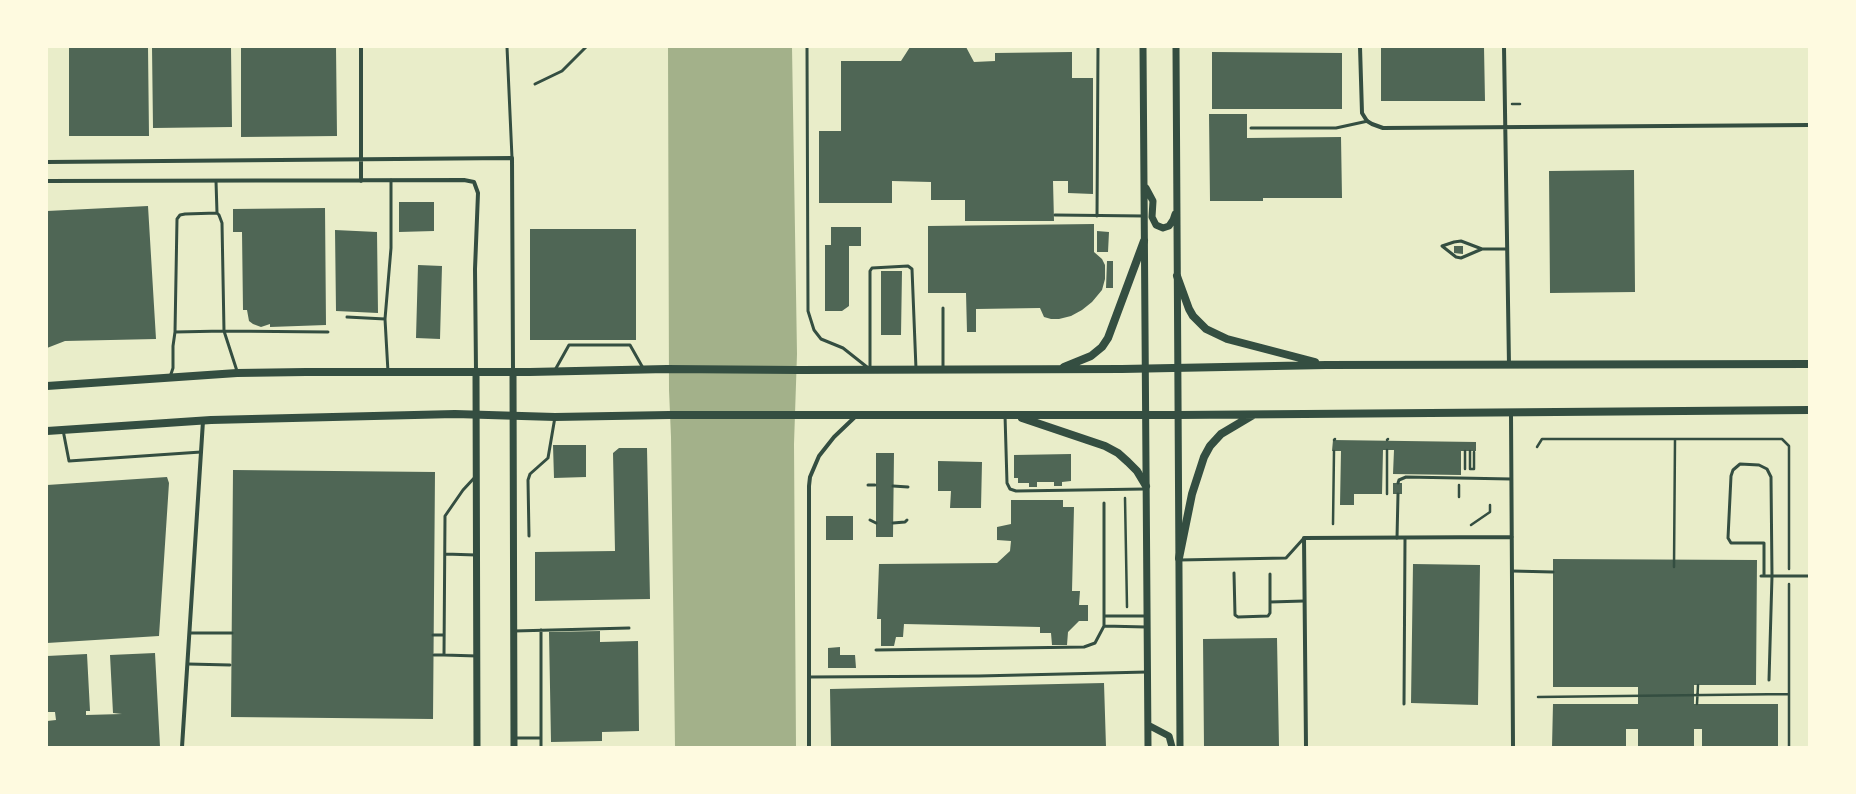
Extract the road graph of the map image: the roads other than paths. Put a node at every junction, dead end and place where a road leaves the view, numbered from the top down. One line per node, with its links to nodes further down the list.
1 (361, 47): 16 (street)
2 (507, 47): 15 (lane)
3 (586, 47): 10 (lane)
4 (807, 47): 46 (lane)
5 (1098, 47): 26 (lane)
6 (1143, 47): 22 (street)
7 (1176, 47): 23 (street)
8 (1360, 47): 11 (street)
9 (1504, 47): 14 (street)
10 (535, 84)
11 (1368, 121): 13 (lane); 14 (street)
12 (1809, 125): 14 (street)
13 (1251, 128)
14 (1506, 128): 30 (street)
15 (512, 158): 16 (street); 51 (street)
16 (361, 159): 17 (street); 18 (street)
17 (47, 162)
18 (361, 180): 19 (street); 21 (street)
19 (391, 180): 34 (lane); 48 (street)
20 (47, 181): 21 (street)
21 (216, 181): 24 (lane)
22 (1145, 186): 23 (street); 27 (street)
23 (1177, 203): 31 (street)
24 (217, 213): 35 (lane); 36 (lane)
25 (1056, 215): 26 (lane)
26 (1097, 216): 27 (lane)
27 (1144, 216): 28 (street)
28 (1144, 242): 41 (street); 45 (main road)
29 (1482, 249): 29 (lane); 30 (lane)
30 (1507, 250): 40 (street)
31 (1178, 276): 39 (main road); 42 (street)
32 (943, 308): 44 (lane)
33 (348, 317): 34 (lane)
34 (385, 319): 50 (lane)
35 (224, 331): 36 (lane); 37 (lane); 52 (lane)
36 (175, 332): 53 (lane)
37 (328, 332)
38 (1809, 364): 40 (main road)
39 (1326, 365): 40 (main road); 42 (main road)
40 (1509, 365)
41 (1145, 368): 42 (main road); 45 (main road); 62 (street)
42 (1178, 368): 63 (street)
43 (644, 369): 46 (main road); 49 (main road); 49 (lane)
44 (943, 369): 45 (main road); 47 (main road)
45 (1058, 369)
46 (870, 370): 47 (main road); 47 (lane)
47 (916, 370)
48 (476, 371): 50 (main road); 51 (main road); 58 (street)
49 (554, 371): 51 (main road)
50 (388, 372): 52 (main road)
51 (513, 372): 59 (street)
52 (238, 373): 53 (main road)
53 (170, 377): 54 (main road)
54 (47, 386)
55 (1809, 410): 57 (main road)
56 (1254, 414): 57 (main road); 63 (main road); 92 (main road)
57 (1511, 414): 70 (street)
58 (476, 415): 59 (main road); 65 (main road); 69 (street)
59 (513, 415): 64 (main road); 107 (street)
60 (858, 415): 61 (main road); 64 (main road); 119 (street)
61 (1010, 415): 62 (main road); 76 (main road); 76 (lane)
62 (1146, 415): 63 (main road); 76 (street)
63 (1178, 415): 92 (street)
64 (555, 417): 83 (lane)
65 (203, 421): 66 (main road); 68 (street)
66 (63, 430): 67 (main road); 68 (lane)
67 (47, 433)
68 (201, 452): 108 (street)
69 (476, 475): 90 (lane); 91 (street)
70 (1512, 479): 71 (lane); 84 (street)
71 (1398, 483)
72 (868, 485): 73 (lane)
73 (876, 485)
74 (893, 486): 75 (lane)
75 (908, 487)
76 (1146, 488): 102 (street)
77 (1398, 494): 86 (lane)
78 (1104, 503): 101 (lane)
79 (870, 520): 81 (lane)
80 (907, 520): 82 (lane)
81 (876, 523)
82 (894, 523)
83 (529, 536)
84 (1512, 537): 87 (street); 93 (street)
85 (1304, 538): 86 (street); 92 (lane); 99 (street)
86 (1397, 538): 87 (street)
87 (1405, 538): 121 (lane)
88 (1764, 543): 89 (lane); 89 (lane); 97 (lane)
89 (1772, 543): 97 (lane)
90 (445, 554): 91 (lane); 111 (lane)
91 (476, 555): 115 (street)
92 (1179, 559): 132 (street)
93 (1512, 571): 94 (lane); 134 (street)
94 (1553, 572)
95 (1234, 574): 100 (lane)
96 (1270, 574): 100 (lane)
97 (1772, 576): 98 (lane); 120 (lane)
98 (1809, 576)
99 (1304, 601): 100 (lane); 133 (street)
100 (1270, 602)
101 (1104, 616): 102 (lane); 103 (lane)
102 (1147, 616): 104 (street)
103 (1104, 626): 104 (lane); 112 (lane)
104 (1147, 627): 118 (street)
105 (629, 628): 106 (lane)
106 (541, 630): 107 (lane); 124 (lane)
107 (514, 631): 123 (street)
108 (190, 633): 109 (lane); 116 (street)
109 (232, 633)
110 (434, 635): 111 (lane)
111 (444, 635): 114 (lane)
112 (876, 650)
113 (434, 655): 114 (lane)
114 (444, 655): 115 (lane)
115 (477, 656): 126 (street)
116 (188, 664): 117 (lane); 125 (street)
117 (230, 665)
118 (1147, 672): 119 (lane); 122 (street)
119 (809, 677): 129 (street)
120 (1769, 680)
121 (1404, 704)
122 (1148, 724): 130 (street); 131 (street)
123 (514, 738): 124 (lane); 127 (street)
124 (541, 738): 128 (lane)
125 (182, 747)
126 (477, 747)
127 (514, 747)
128 (541, 747)
129 (809, 747)
130 (1148, 747)
131 (1172, 747)
132 (1180, 747)
133 (1306, 747)
134 (1513, 747)

